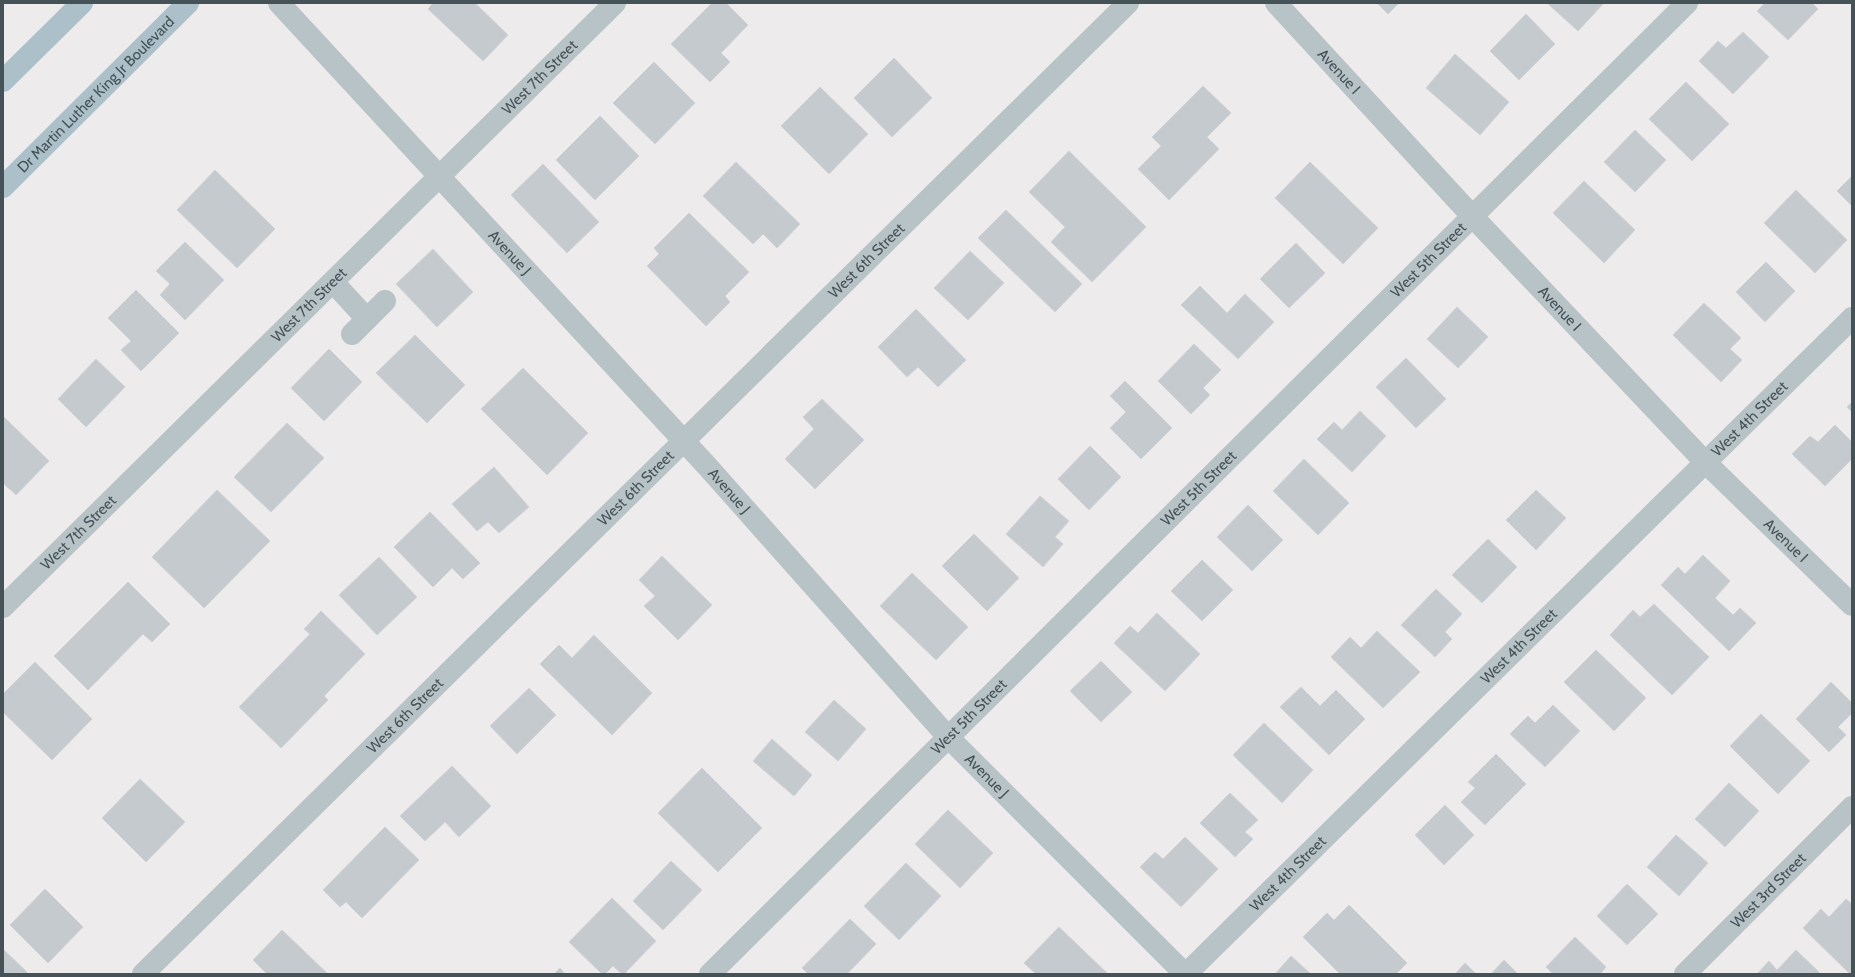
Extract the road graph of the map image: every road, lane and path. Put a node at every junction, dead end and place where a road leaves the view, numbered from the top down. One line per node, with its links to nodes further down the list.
1 (82, 3): 8 (main road)
2 (188, 3): 10 (main road, Dr Martin Luther King Jr Boulevard)
3 (279, 3): 9 (street, Avenue J)
4 (616, 3): 9 (street, West 7th Street)
5 (1128, 3): 15 (street, West 6th Street)
6 (1276, 3): 11 (street, Avenue I)
7 (1687, 3): 11 (street, West 5th Street)
8 (3, 81)
9 (440, 177): 12 (street, West 7th Street); 15 (street, Avenue J)
10 (3, 187)
11 (1472, 216): 16 (street, Avenue I); 19 (street, West 5th Street)
12 (333, 282): 13 (street); 18 (street, West 7th Street)
13 (385, 302)
14 (1852, 318): 16 (street, West 4th Street)
15 (684, 441): 19 (street, Avenue J); 21 (street, West 6th Street)
16 (1705, 462): 17 (street, Avenue I); 23 (street, West 4th Street)
17 (1852, 605)
18 (3, 607)
19 (948, 737): 22 (street, West 5th Street); 23 (street, Avenue J)
20 (1852, 807): 24 (street, West 3rd Street)
21 (143, 974)
22 (710, 974)
23 (1185, 974)
24 (1685, 974)

